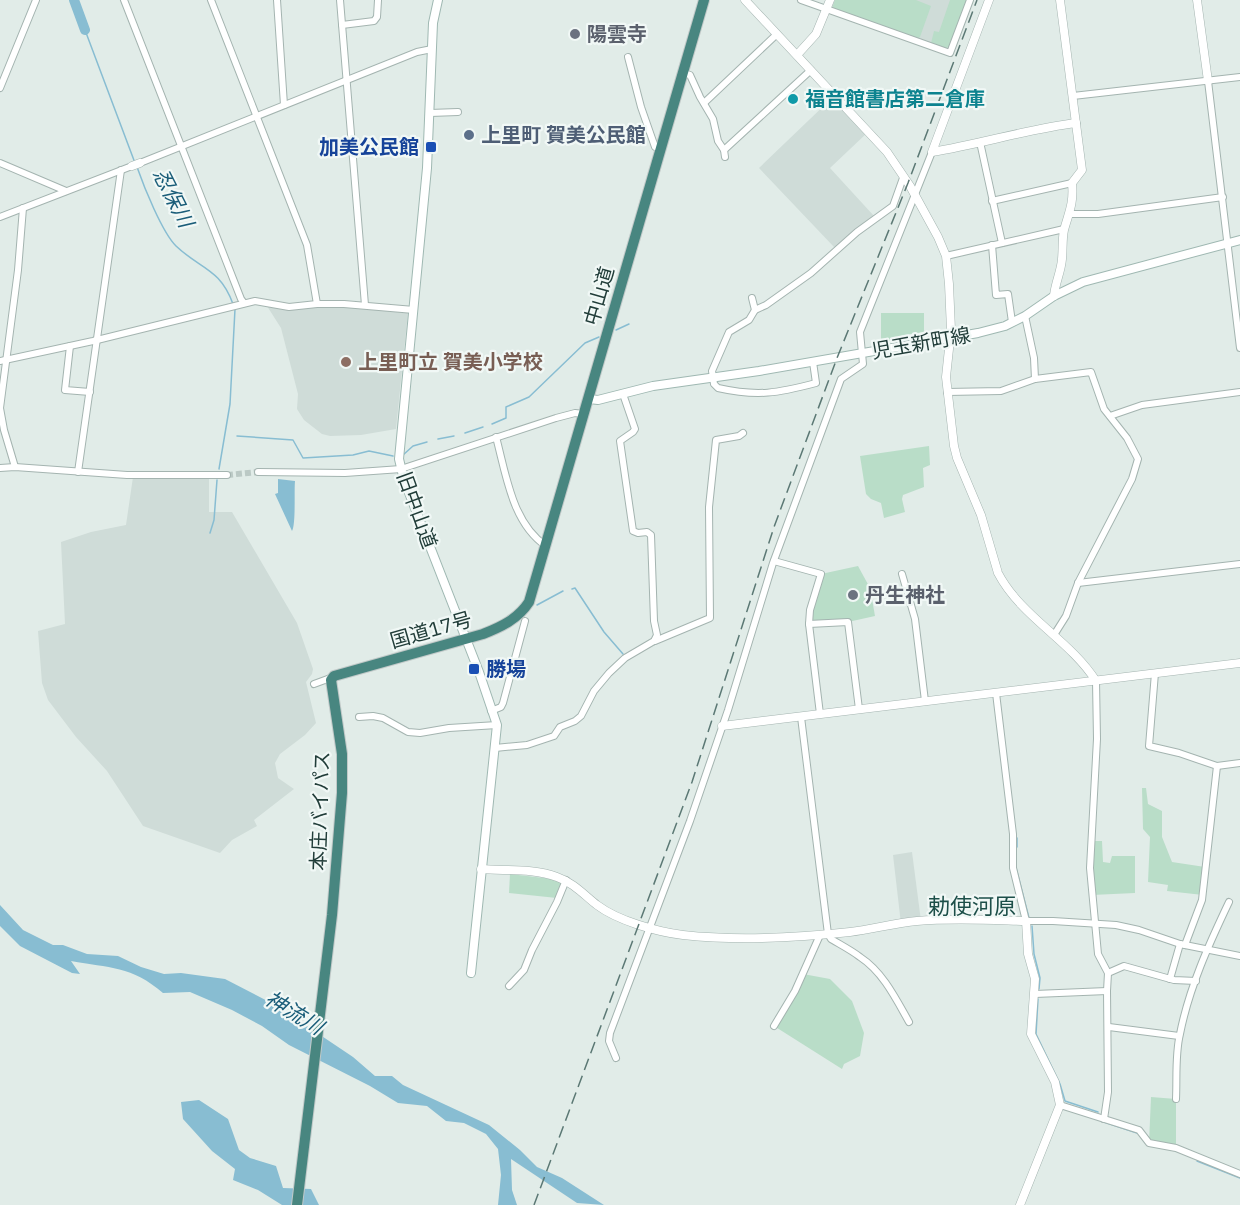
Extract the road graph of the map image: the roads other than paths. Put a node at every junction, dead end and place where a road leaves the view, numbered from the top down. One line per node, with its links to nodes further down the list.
1 (36, 0): 27 (street)
2 (124, 0): 36 (street)
3 (211, 0): 33 (street)
4 (278, 0): 30 (street)
5 (340, 0): 17 (street)
6 (378, 0): 17 (street)
7 (438, 0): 19 (main road, 旧中山道)
8 (704, 0): 23 (highway, 中山道)
9 (746, 0): 18 (street)
10 (801, 0): 16 (street)
11 (830, 0): 16 (street)
12 (970, 0): 16 (street)
13 (989, 0): 38 (street)
14 (1060, 0): 28 (street)
15 (1197, 0): 26 (street)
16 (826, 9): 20 (street)
17 (342, 25): 25 (street)
18 (777, 34): 20 (street); 29 (street)
19 (432, 49): 25 (street); 32 (main road, 旧中山道)
20 (796, 54): 22 (street)
21 (628, 57): 37 (street)
22 (811, 70): 29 (street); 41 (street)
23 (683, 73): 29 (street); 37 (highway, 中山道)
24 (1240, 77): 26 (street)
25 (346, 81): 30 (street); 60 (street)
26 (1208, 81): 28 (street); 45 (street)
27 (0, 88)
28 (1072, 96): 34 (street)
29 (704, 103)
30 (284, 105): 33 (street)
31 (458, 112): 32 (street)
32 (430, 113): 61 (main road, 旧中山道)
33 (256, 117): 36 (street); 59 (street)
34 (1076, 123): 35 (street); 42 (street)
35 (980, 142): 38 (street); 46 (street)
36 (182, 146): 40 (street); 58 (street)
37 (661, 150): 78 (highway, 中山道)
38 (932, 152): 44 (street)
39 (0, 164): 43 (street)
40 (121, 170): 43 (street); 66 (street)
41 (903, 178): 44 (street); 62 (street)
42 (1072, 183): 46 (street); 48 (street)
43 (66, 191): 47 (street)
44 (915, 196): 55 (street); 69 (street)
45 (1223, 197): 48 (street); 53 (street)
46 (993, 201): 52 (street)
47 (23, 208): 49 (street); 70 (street)
48 (1070, 214): 50 (street)
49 (0, 217)
50 (1064, 228): 52 (street); 56 (street)
51 (1240, 240): 53 (main road, 児玉新町線)
52 (1002, 243): 54 (street)
53 (1227, 243): 56 (main road, 児玉新町線); 68 (street)
54 (992, 245): 55 (street); 64 (street)
55 (946, 256): 65 (street)
56 (1054, 296): 63 (main road, 児玉新町線)
57 (752, 298): 62 (street)
58 (241, 303): 59 (street); 66 (street)
59 (318, 304): 60 (street)
60 (365, 306): 61 (street)
61 (414, 310): 85 (main road, 旧中山道)
62 (755, 310): 72 (street)
63 (1025, 316): 64 (main road, 児玉新町線); 73 (street)
64 (1012, 322): 65 (main road, 児玉新町線)
65 (950, 339): 69 (main road, 児玉新町線); 75 (street)
66 (98, 340): 67 (street); 74 (street)
67 (70, 346): 70 (street); 74 (street)
68 (1240, 348)
69 (862, 354): 71 (main road, 児玉新町線); 90 (street)
70 (3, 361): 83 (street)
71 (813, 362): 72 (main road, 児玉新町線); 72 (street)
72 (713, 378): 77 (main road, 児玉新町線)
73 (1035, 379): 75 (street); 80 (street)
74 (90, 392): 86 (street)
75 (947, 392): 97 (street)
76 (1240, 392): 80 (street)
77 (623, 394): 78 (main road, 児玉新町線); 99 (street)
78 (589, 399): 79 (highway, 中山道)
79 (584, 414): 82 (street); 89 (highway, 中山道)
80 (1110, 417): 93 (street)
81 (743, 434): 99 (street)
82 (496, 437): 85 (street); 89 (street)
83 (15, 466): 84 (street); 86 (street)
84 (0, 468)
85 (401, 469): 87 (street); 98 (main road, 旧中山道)
86 (78, 472): 88 (street)
87 (258, 472)
88 (227, 474)
89 (546, 546): 94 (highway, 中山道)
90 (774, 561): 96 (street); 113 (street)
91 (1240, 564): 93 (street)
92 (902, 574): 106 (street)
93 (1078, 583): 97 (street)
94 (529, 602): 98 (highway, 国道17号)
95 (525, 621): 108 (street)
96 (809, 624): 107 (street); 109 (street)
97 (1054, 635): 103 (street)
98 (466, 639): 102 (highway, 国道17号); 108 (main road, 旧中山道)
99 (654, 641): 114 (street)
100 (1240, 663): 101 (street)
101 (1155, 673): 103 (street); 116 (street)
102 (334, 676): 104 (street); 143 (highway, 本庄バイパス)
103 (1096, 681): 105 (street); 121 (street)
104 (314, 684)
105 (996, 693): 106 (street); 120 (street)
106 (925, 701): 107 (street)
107 (859, 709): 109 (street)
108 (491, 711): 112 (main road, 旧中山道)
109 (820, 714): 111 (street)
110 (359, 717): 112 (street)
111 (801, 717): 113 (street); 123 (street)
112 (497, 724): 114 (main road, 旧中山道)
113 (722, 726): 122 (street)
114 (495, 748): 117 (main road, 旧中山道)
115 (1240, 763): 116 (street)
116 (1217, 766): 124 (street)
117 (481, 869): 118 (street); 127 (main road, 旧中山道)
118 (566, 880): 122 (street); 131 (street)
119 (1229, 902): 125 (street)
120 (1026, 921): 121 (street); 123 (street); 133 (street)
121 (1095, 923): 124 (street); 128 (street)
122 (649, 927): 123 (street); 138 (street)
123 (824, 935): 134 (street); 135 (street)
124 (1182, 944): 125 (street); 129 (street)
125 (1207, 950): 126 (street); 130 (street)
126 (1240, 956)
127 (471, 973)
128 (1108, 973): 129 (street); 132 (street)
129 (1170, 979): 130 (street)
130 (1196, 981): 137 (street)
131 (509, 986)
132 (1107, 992): 133 (street); 136 (street)
133 (1035, 994): 140 (street)
134 (909, 1023)
135 (774, 1026)
136 (1109, 1027): 137 (street); 141 (street)
137 (1179, 1036): 139 (street)
138 (616, 1058)
139 (1176, 1099)
140 (1060, 1105): 141 (street); 144 (street)
141 (1104, 1119): 142 (street)
142 (1240, 1174)
143 (297, 1205)
144 (1020, 1205)

